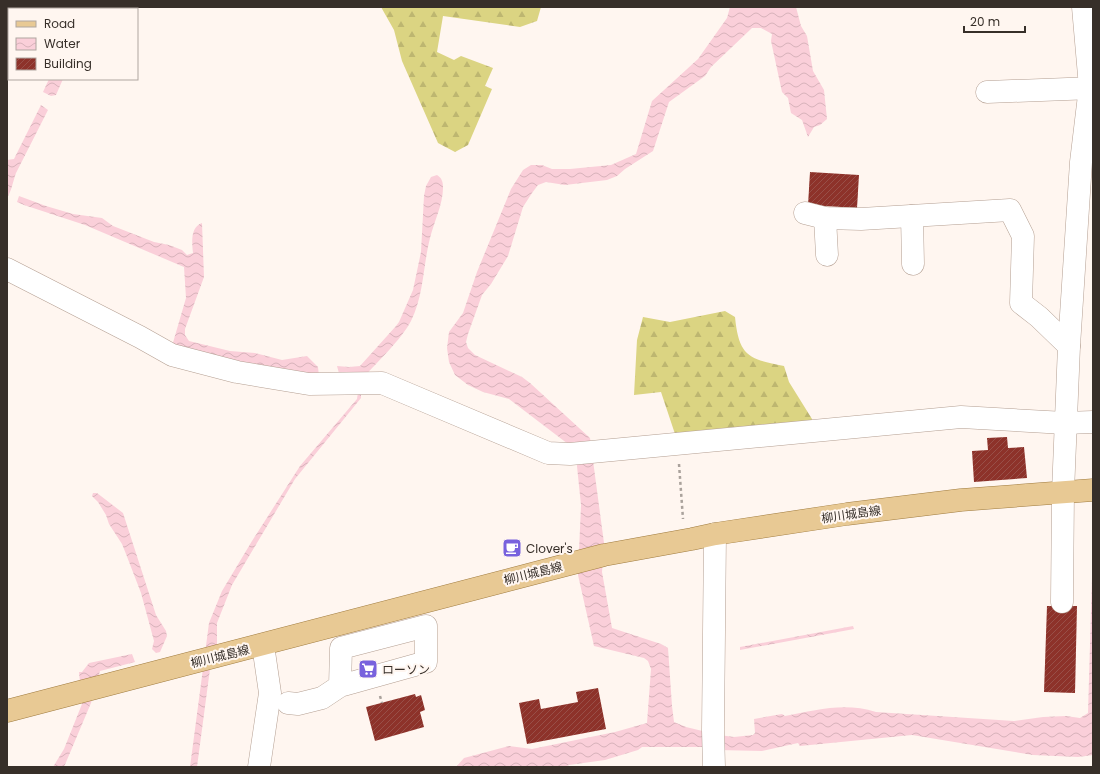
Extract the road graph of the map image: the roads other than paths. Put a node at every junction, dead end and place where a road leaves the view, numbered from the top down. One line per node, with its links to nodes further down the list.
1 (1083, 7): 2 (street)
2 (1091, 88): 3 (street); 10 (street)
3 (987, 92)
4 (805, 213): 6 (street)
5 (912, 216): 6 (street); 8 (street); 10 (street)
6 (825, 218): 7 (street)
7 (827, 255)
8 (913, 264)
9 (7, 269): 12 (street)
10 (1069, 346): 12 (street)
11 (1093, 422): 12 (street)
12 (1065, 423): 14 (street)
13 (1093, 490): 14 (main road, 柳川城島線)
14 (1063, 492): 15 (main road, 柳川城島線); 16 (street)
15 (715, 534): 17 (main road, 柳川城島線); 25 (street)
16 (1062, 602)
17 (420, 603): 18 (main road, 柳川城島線); 19 (street)
18 (337, 625): 20 (main road, 柳川城島線); 21 (street)
19 (426, 626): 21 (street); 22 (street)
20 (263, 645): 24 (main road, 柳川城島線); 26 (street)
21 (341, 648): 22 (street)
22 (340, 686): 23 (street)
23 (288, 703)
24 (7, 711)
25 (714, 749)
26 (259, 767)

